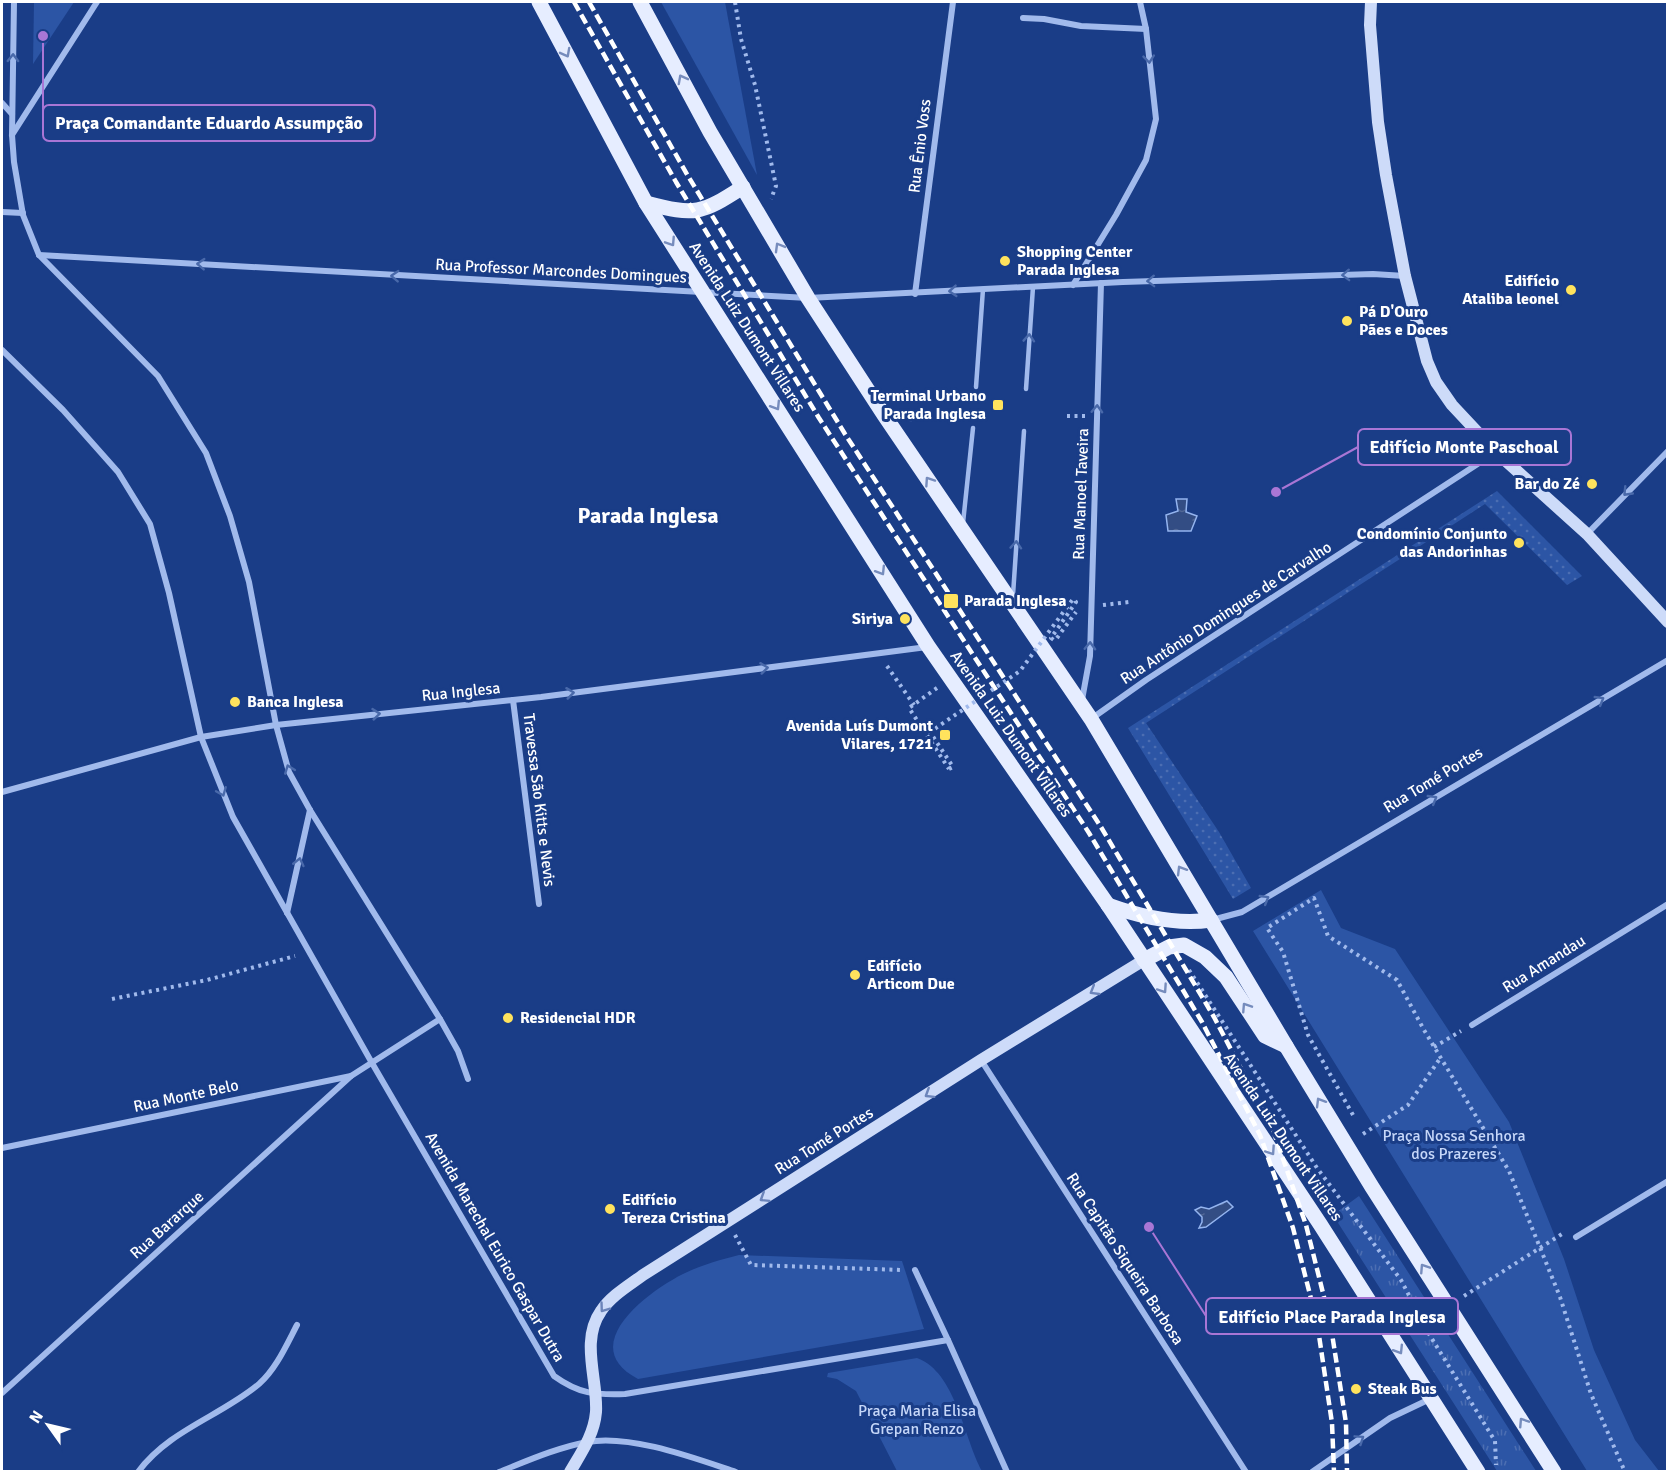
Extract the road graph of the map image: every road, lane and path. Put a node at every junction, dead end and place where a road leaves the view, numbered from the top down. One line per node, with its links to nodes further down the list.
1 (14, 2): 12 (street, one-way to 1)
2 (96, 2): 13 (street)
3 (539, 2): 15 (main road, Avenida Luiz Dumont Villares, one-way to 15)
4 (640, 2): 14 (main road, one-way to 4)
5 (735, 2): 16 (path)
6 (953, 2): 26 (street, Rua Ênio Voss)
7 (1140, 2): 10 (street)
8 (1371, 2): 20 (main road)
9 (1023, 18): 10 (street)
10 (1146, 29): 22 (street, one-way to 22)
11 (2, 103): 12 (street)
12 (12, 114): 13 (street)
13 (12, 135): 18 (street)
14 (743, 187): 15 (main road); 16 (main road)
15 (646, 203): 25 (main road, Avenida Luiz Dumont Villares, one-way to 25)
16 (758, 211): 27 (main road, one-way to 16)
17 (2, 212): 18 (street)
18 (23, 213): 19 (street)
19 (39, 255): 25 (street, Rua Professor Marcondes Domingues, one-way to 19); 48 (street)
20 (1405, 276): 21 (street, Rua Professor Marcondes Domingues, one-way to 21); 34 (main road)
21 (1101, 283): 22 (street, Rua Professor Marcondes Domingues); 45 (street, Rua Manoel Taveira, one-way to 21)
22 (1073, 285): 23 (street, Rua Professor Marcondes Domingues)
23 (1033, 286): 24 (street, Rua Professor Marcondes Domingues); 30 (lane, one-way to 23)
24 (983, 289): 26 (street, Rua Professor Marcondes Domingues, one-way to 26); 29 (lane)
25 (705, 293): 27 (street, Rua Professor Marcondes Domingues); 40 (main road, Avenida Luiz Dumont Villares, one-way to 40)
26 (915, 294): 27 (street, Rua Professor Marcondes Domingues)
27 (808, 298): 35 (main road, one-way to 27)
28 (2, 350): 49 (street, Avenida Marechal Eurico Gaspar Dutra)
29 (976, 387)
30 (1026, 389)
31 (973, 428): 35 (lane)
32 (1024, 431): 37 (lane, one-way to 32)
33 (1668, 451): 36 (street, one-way to 36)
34 (1496, 452): 36 (main road); 47 (street, Rua Antônio Domingues de Carvalho)
35 (962, 529): 37 (main road)
36 (1587, 534): 39 (main road)
37 (1012, 604): 45 (main road)
38 (1082, 604): 46 (path, bridge)
39 (1667, 620)
40 (928, 646): 41 (street, Rua Inglesa); 43 (main road, Avenida Luiz Dumont Villares)
41 (878, 654): 44 (street, Rua Inglesa, one-way to 41); 46 (path)
42 (1668, 660): 56 (street, Rua Tomé Portes, one-way to 42)
43 (950, 679): 46 (path); 53 (main road, Avenida Luiz Dumont Villares)
44 (513, 700): 48 (street, Rua Inglesa, one-way to 44); 52 (street, Travessa São Kitts e Nevis)
45 (1081, 704): 47 (main road)
46 (914, 705)
47 (1091, 719): 56 (main road, one-way to 47)
48 (276, 725): 49 (street, Rua Inglesa); 51 (street, one-way to 48)
49 (201, 738): 50 (street, Rua Inglesa); 55 (street, Avenida Marechal Eurico Gaspar Dutra, one-way to 55)
50 (2, 792)
51 (310, 810): 55 (street, one-way to 51); 61 (street)
52 (539, 904)
53 (1108, 904): 56 (main road); 59 (main road, Avenida Luiz Dumont Villares)
54 (1668, 904): 62 (street, Rua Amandau)
55 (287, 913): 58 (street, Avenida Marechal Eurico Gaspar Dutra)
56 (1211, 920): 63 (main road)
57 (1174, 946): 59 (main road); 63 (main road, one-way to 57); 97 (path)
58 (309, 952): 60 (path); 67 (street, Avenida Marechal Eurico Gaspar Dutra)
59 (1144, 960): 66 (main road, Rua Tomé Portes, one-way to 66); 86 (main road, Avenida Luiz Dumont Villares, one-way to 86)
60 (112, 999)
61 (440, 1019): 67 (street); 69 (street)
62 (1472, 1025): 64 (path)
63 (1286, 1046): 98 (main road, one-way to 63)
64 (1434, 1047): 65 (path); 70 (path)
65 (1441, 1057): 70 (path); 77 (path)
66 (981, 1060): 74 (main road, Rua Tomé Portes, one-way to 74); 94 (street, Rua Capitão Siqueira Barbosa)
67 (372, 1063): 68 (street, Rua Monte Belo); 85 (street, Avenida Marechal Eurico Gaspar Dutra)
68 (351, 1076): 72 (street, Rua Monte Belo); 84 (street, Rua Bararque)
69 (468, 1079)
70 (1363, 1134): 71 (path)
71 (1369, 1143)
72 (2, 1148)
73 (1668, 1181): 75 (street)
74 (728, 1221): 78 (path); 85 (main road, Rua Tomé Portes, one-way to 85)
75 (1584, 1232): 76 (street); 77 (path)
76 (1576, 1237)
77 (1541, 1248): 80 (path); 99 (path)
78 (915, 1270): 83 (street)
79 (1458, 1286): 80 (path)
80 (1464, 1296): 81 (path)
81 (1470, 1305)
82 (297, 1325): 89 (street)
83 (948, 1340): 85 (street, Avenida Marechal Eurico Gaspar Dutra); 93 (street)
84 (2, 1393)
85 (596, 1395): 87 (main road, Rua Tomé Portes)
86 (1430, 1399): 95 (street, one-way to 86); 96 (main road, Avenida Luiz Dumont Villares)
87 (588, 1442): 88 (street); 90 (street); 91 (main road, Rua Tomé Portes)
88 (717, 1468): 92 (street)
89 (138, 1472)
90 (499, 1472)
91 (570, 1472)
92 (736, 1472)
93 (1007, 1472)
94 (1246, 1472)
95 (1312, 1472)
96 (1478, 1472)
97 (1496, 1472)
98 (1554, 1472)
99 (1625, 1472)

